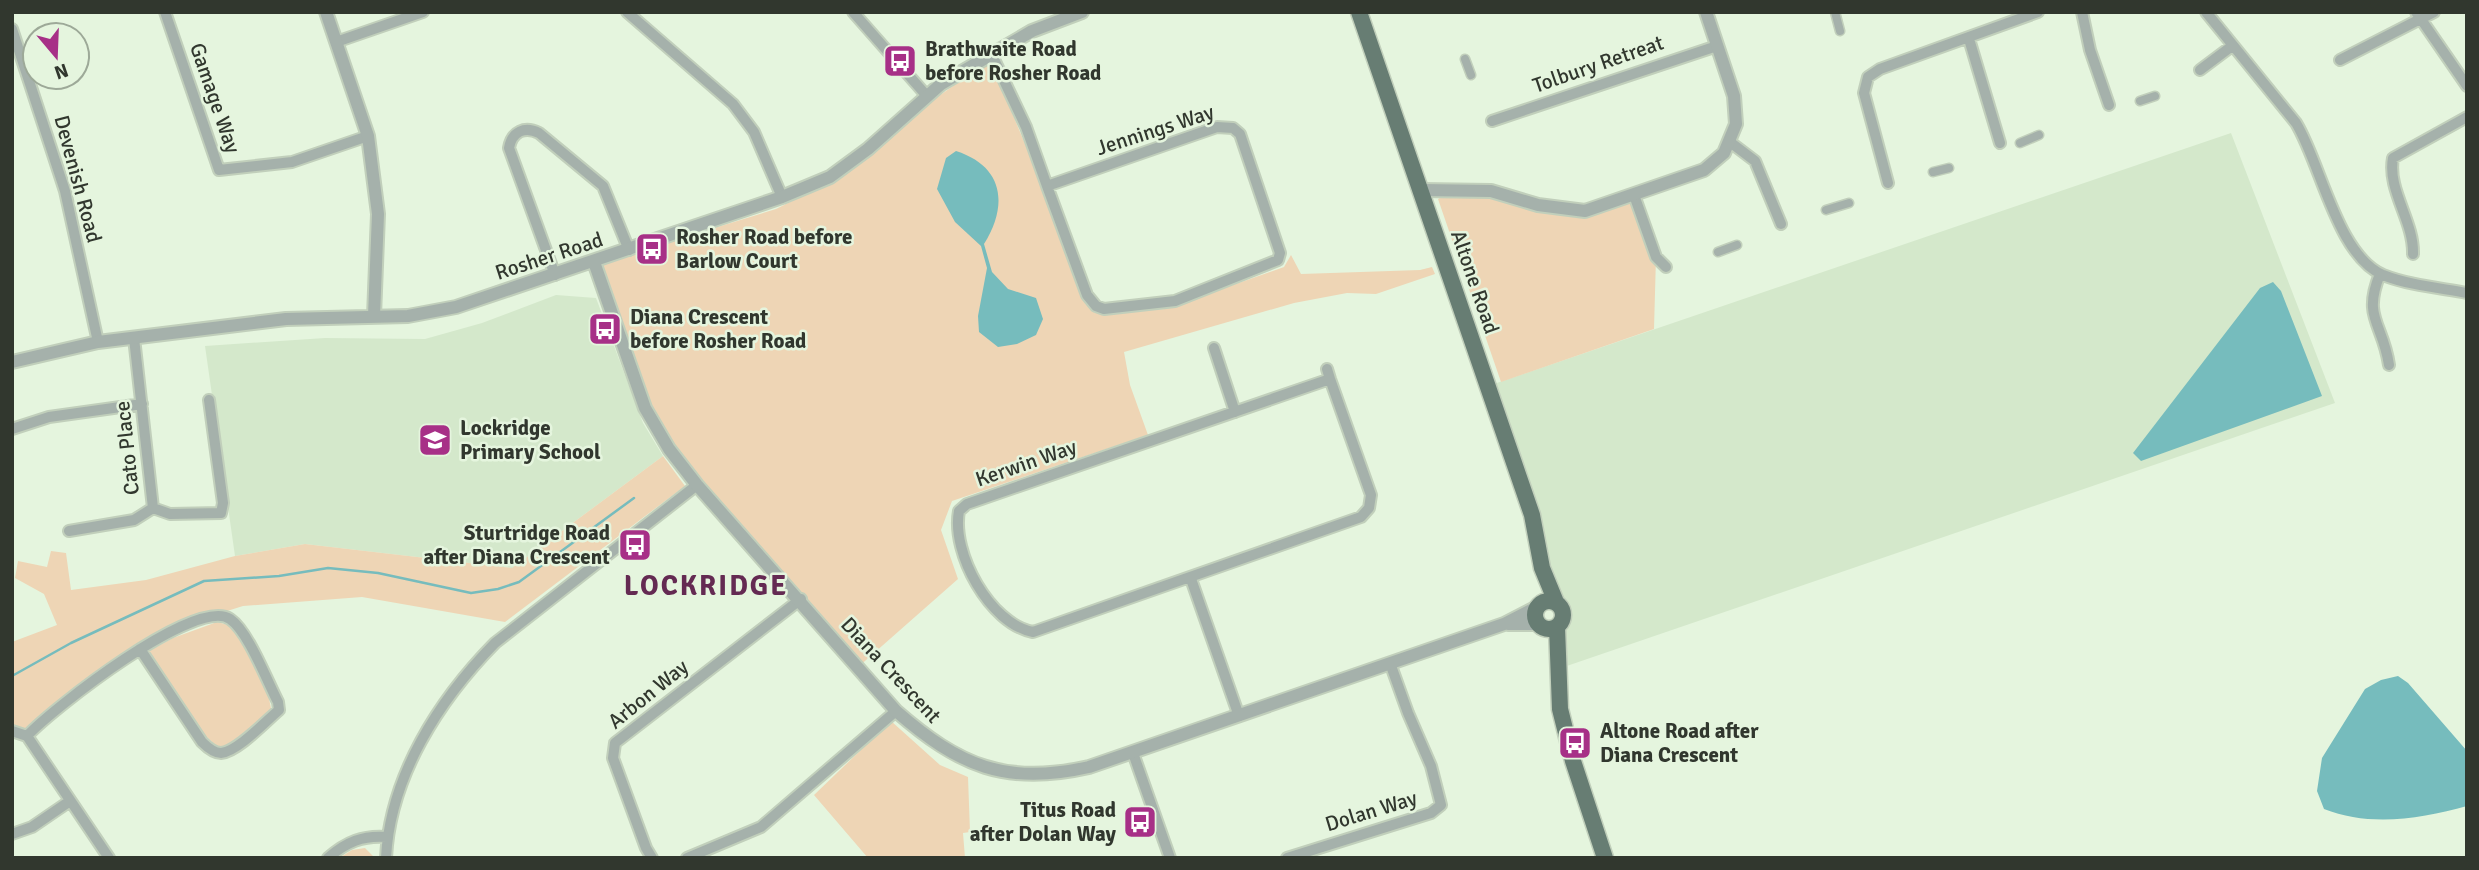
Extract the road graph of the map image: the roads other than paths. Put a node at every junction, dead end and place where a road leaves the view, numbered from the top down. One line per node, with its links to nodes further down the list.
1 (165, 12): 34 (street, Gamage Way)
2 (326, 12): 18 (street)
3 (424, 12): 18 (street)
4 (627, 12): 43 (street)
5 (853, 12): 27 (street)
6 (1082, 12): 21 (street, Rosher Road)
7 (1359, 12): 44 (main road, Altone Road)
8 (1706, 12): 19 (street)
9 (1835, 12): 16 (street)
10 (2038, 12): 17 (street)
11 (2082, 12): 30 (street)
12 (2206, 12): 20 (street)
13 (2434, 12): 14 (street)
14 (2418, 16): 23 (street); 26 (street)
15 (12, 29): 59 (street, Devenish Road)
16 (1840, 31)
17 (1969, 38): 36 (street); 40 (street)
18 (336, 42): 34 (street)
19 (1717, 46): 32 (street, Tolbury Retreat); 35 (street)
20 (2232, 46): 24 (street); 54 (street)
21 (991, 54): 27 (street, Rosher Road); 41 (street, Jennings Way)
22 (1465, 58): 25 (street)
23 (2340, 60)
24 (2200, 70)
25 (1471, 75)
26 (2467, 86)
27 (926, 95): 43 (street, Rosher Road)
28 (2155, 96): 29 (street)
29 (2140, 101)
30 (2109, 105)
31 (2467, 117): 51 (street)
32 (1492, 121)
33 (2039, 135): 37 (street)
34 (368, 136): 57 (street)
35 (1730, 142): 42 (street); 47 (street)
36 (2000, 143)
37 (2020, 144)
38 (1949, 168): 39 (street)
39 (1933, 172)
40 (1888, 183)
41 (1047, 186): 41 (street, Jennings Way)
42 (1634, 195): 44 (street); 53 (street)
43 (782, 197): 49 (street, Rosher Road)
44 (1423, 197): 70 (main road, Altone Road)
45 (1849, 203): 46 (street)
46 (1826, 210)
47 (1781, 224)
48 (1737, 245): 50 (street)
49 (629, 250): 52 (street, Rosher Road); 55 (street)
50 (1718, 253)
51 (2413, 254)
52 (594, 262): 55 (street, Rosher Road); 67 (street, Diana Crescent)
53 (1666, 267)
54 (2380, 274): 56 (street); 62 (street)
55 (555, 275): 57 (street, Rosher Road)
56 (2467, 293)
57 (374, 316): 58 (street, Rosher Road)
58 (134, 338): 59 (street, Rosher Road); 64 (street, Cato Place)
59 (97, 342): 61 (street, Rosher Road)
60 (1214, 348): 65 (street)
61 (12, 362)
62 (2389, 365)
63 (209, 400): 68 (street)
64 (142, 404): 66 (street); 68 (street, Cato Place)
65 (1235, 412): 71 (street, Kerwin Way); 71 (street, Kerwin Way)
66 (12, 429)
67 (696, 485): 72 (street, Diana Crescent); 84 (street)
68 (153, 508): 69 (street, Cato Place)
69 (69, 531)
70 (1542, 568): 73 (main road, Altone Road); 74 (main road, Altone Road)
71 (1191, 579): 78 (street)
72 (801, 599): 77 (street, Diana Crescent); 88 (street, Arbon Way)
73 (1556, 602): 74 (main road); 74 (main road, Altone Road)
74 (1543, 618): 76 (street, Diana Crescent); 92 (main road, Altone Road)
75 (140, 649): 75 (street); 80 (street)
76 (1390, 663): 78 (street, Diana Crescent); 91 (street, Dolan Way)
77 (896, 711): 81 (street, Diana Crescent); 89 (street)
78 (1239, 716): 81 (street, Diana Crescent)
79 (12, 730): 80 (street)
80 (27, 736): 82 (street)
81 (1133, 753): 90 (street)
82 (70, 801): 83 (street); 85 (street)
83 (12, 834)
84 (387, 836): 86 (street); 87 (street)
85 (109, 858)
86 (328, 858)
87 (386, 858)
88 (652, 858)
89 (687, 858)
90 (1170, 858)
91 (1287, 858)
92 (1605, 858)

